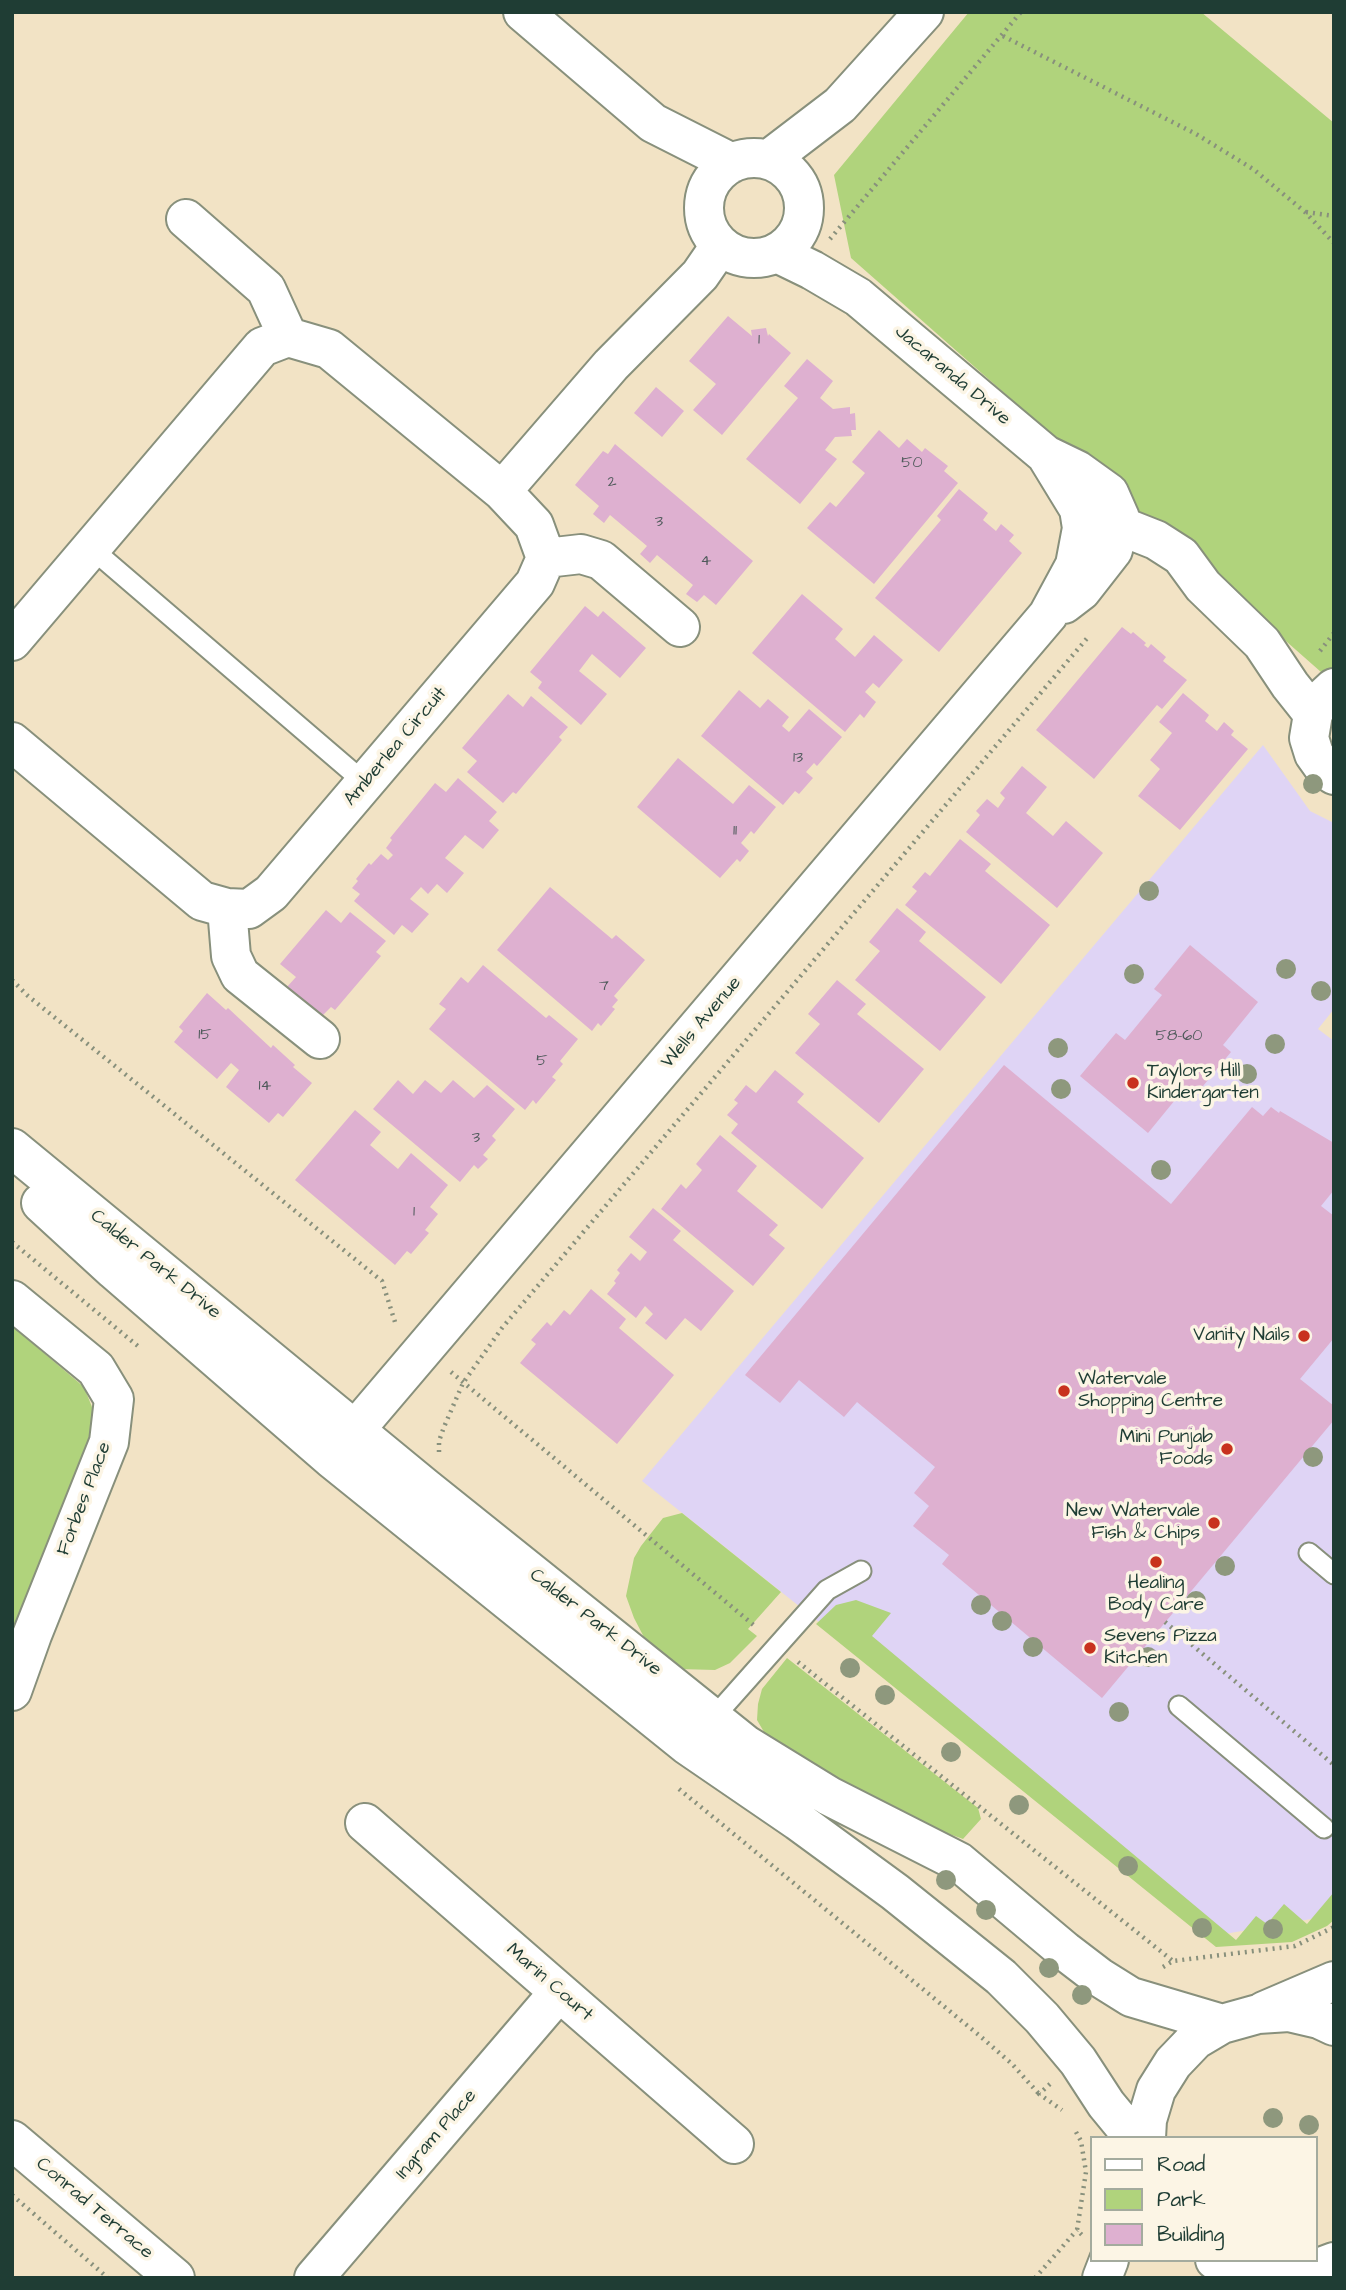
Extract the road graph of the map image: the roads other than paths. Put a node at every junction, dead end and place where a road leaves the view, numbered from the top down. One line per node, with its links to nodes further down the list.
1 (523, 12): 4 (street)
2 (924, 12): 3 (street)
3 (840, 105): 5 (street); 7 (street)
4 (653, 123): 5 (street); 6 (street)
5 (750, 161): 6 (street); 7 (street)
6 (705, 196): 9 (street)
7 (810, 217): 10 (street); 11 (street, Jacaranda Drive)
8 (186, 219): 12 (street)
9 (720, 246): 10 (street); 13 (street)
10 (777, 253): 11 (street, Jacaranda Drive)
11 (858, 297): 14 (street, Jacaranda Drive)
12 (288, 337): 13 (street); 15 (street)
13 (502, 491): 16 (street)
14 (1104, 535): 19 (street); 30 (street, Wells Avenue)
15 (91, 548): 18 (street); 24 (lane)
16 (546, 558): 17 (street); 24 (street, Amberlea Circuit)
17 (680, 627)
18 (12, 640)
19 (1262, 643): 20 (street); 21 (street)
20 (1334, 678)
21 (1323, 701): 23 (street)
22 (12, 742): 25 (street)
23 (1334, 775)
24 (365, 783): 25 (street, Amberlea Circuit)
25 (227, 908): 26 (street)
26 (320, 1039)
27 (12, 1148): 30 (street, Calder Park Drive)
28 (12, 1176): 30 (street, Calder Park Drive)
29 (12, 1300): 34 (street, Forbes Place)
30 (344, 1444): 36 (street, Calder Park Drive); 37 (street, Calder Park Drive)
31 (1308, 1553): 33 (lane)
32 (861, 1571): 36 (lane)
33 (1334, 1574)
34 (12, 1691)
35 (1179, 1706): 39 (lane)
36 (714, 1717): 37 (street); 43 (street, Calder Park Drive)
37 (687, 1745): 45 (street, Calder Park Drive)
38 (365, 1823): 41 (street, Marin Court)
39 (1324, 1828)
40 (1334, 1981): 42 (street)
41 (559, 1992): 48 (street, Marin Court); 52 (street, Ingram Place)
42 (1258, 2014): 43 (street); 44 (street)
43 (1222, 2024): 46 (street)
44 (1334, 2026)
45 (1132, 2136)
46 (1146, 2136)
47 (12, 2140): 51 (street, Conrad Terrace)
48 (734, 2144)
49 (1220, 2262): 50 (street)
50 (1302, 2273)
51 (176, 2278)
52 (314, 2278)

